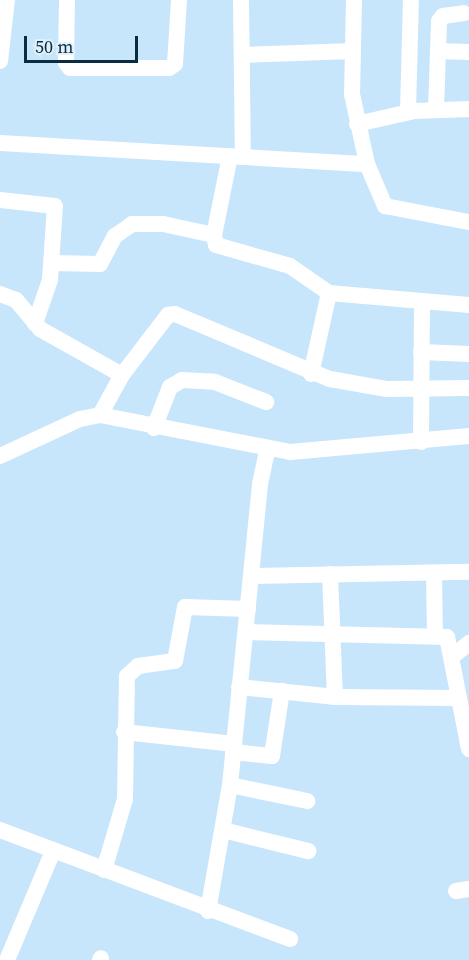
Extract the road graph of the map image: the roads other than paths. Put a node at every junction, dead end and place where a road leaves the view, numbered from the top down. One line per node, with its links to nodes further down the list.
1 (7, 0): 12 (street)
2 (68, 0): 3 (street)
3 (179, 0)
4 (241, 0): 11 (street)
5 (354, 0): 8 (street)
6 (411, 0): 15 (street)
7 (466, 10): 9 (street)
8 (353, 51): 11 (street); 16 (street)
9 (438, 51): 10 (street); 13 (street)
10 (469, 52)
11 (242, 55): 18 (street)
12 (0, 61)
13 (436, 109): 14 (street); 15 (street)
14 (469, 109)
15 (408, 112): 16 (street)
16 (357, 124): 19 (street)
17 (0, 143): 18 (street)
18 (236, 157): 19 (street); 22 (street)
19 (367, 164): 21 (street)
20 (0, 200): 23 (street)
21 (469, 222)
22 (214, 235): 23 (street); 24 (street)
23 (52, 263): 28 (street)
24 (329, 293): 26 (street); 31 (street)
25 (0, 294): 28 (street)
26 (422, 302): 27 (street); 29 (street)
27 (469, 304)
28 (35, 323): 32 (street)
29 (421, 352): 30 (street); 34 (street)
30 (469, 354)
31 (311, 374): 32 (street); 34 (street)
32 (122, 375): 36 (street)
33 (469, 388): 34 (street)
34 (421, 390): 39 (street)
35 (266, 402): 37 (street)
36 (100, 415): 37 (street); 41 (street)
37 (154, 428): 40 (street)
38 (469, 436): 39 (street)
39 (421, 442): 40 (street)
40 (267, 450): 45 (street)
41 (0, 456)
42 (469, 572): 43 (street)
43 (434, 573): 44 (street); 49 (street)
44 (330, 574): 45 (street); 48 (street)
45 (251, 576): 46 (street)
46 (248, 609): 47 (street); 56 (street)
47 (246, 632): 48 (street); 52 (street)
48 (332, 634): 49 (street); 54 (street)
49 (435, 636): 51 (street)
50 (469, 643): 51 (street)
51 (453, 656): 55 (street)
52 (239, 687): 53 (street); 57 (street)
53 (282, 691): 54 (street); 57 (street)
54 (334, 697): 55 (street)
55 (459, 698): 58 (street)
56 (124, 732): 57 (street); 65 (street)
57 (233, 748): 59 (street)
58 (469, 749)
59 (230, 785): 60 (street); 62 (street)
60 (307, 801)
61 (0, 830): 63 (street)
62 (223, 830): 64 (street); 66 (street)
63 (53, 851): 65 (street); 68 (street)
64 (308, 851)
65 (104, 870): 66 (street)
66 (208, 911): 67 (street)
67 (290, 939)
68 (8, 960)

